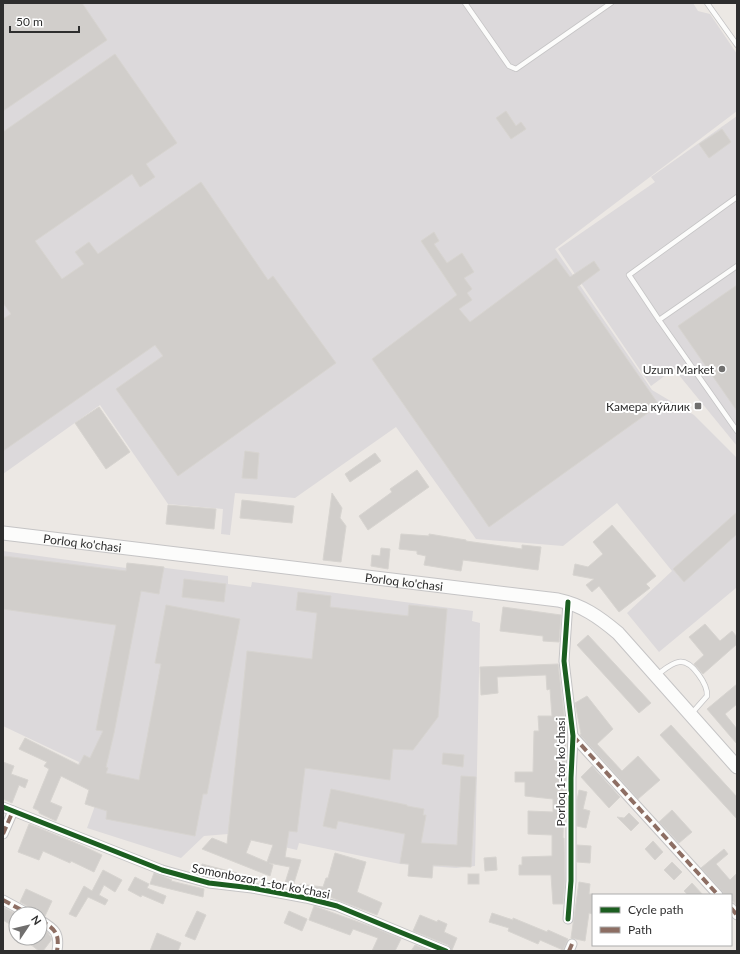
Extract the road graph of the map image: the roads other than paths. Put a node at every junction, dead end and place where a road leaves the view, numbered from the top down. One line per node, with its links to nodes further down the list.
1 (465, 3): 2 (lane)
2 (611, 3)
3 (707, 3): 4 (lane)
4 (737, 45)
5 (737, 198): 7 (lane)
6 (737, 266): 7 (lane)
7 (659, 320): 8 (lane)
8 (737, 431)
9 (3, 533): 10 (main road, Porloq ko'chasi)
10 (568, 602): 11 (main road, Porloq ko'chasi); 13 (street, Porloq 1-tor koʻchasi)
11 (656, 676): 12 (main road, Porloq ko'chasi); 12 (lane)
12 (690, 715): 14 (main road, Porloq ko'chasi)
13 (573, 736): 18 (street, Porloq 1-tor koʻchasi); 21 (street, Porloq 1-tor koʻchasi)
14 (736, 763)
15 (3, 807): 16 (street, Somonbozor 1-tor koʻchasi)
16 (13, 811): 17 (street); 24 (street, Somonbozor 1-tor koʻchasi)
17 (3, 834)
18 (717, 894)
19 (3, 900): 20 (street)
20 (14, 906)
21 (568, 919)
22 (48, 924): 23 (street)
23 (57, 951)
24 (446, 951)

